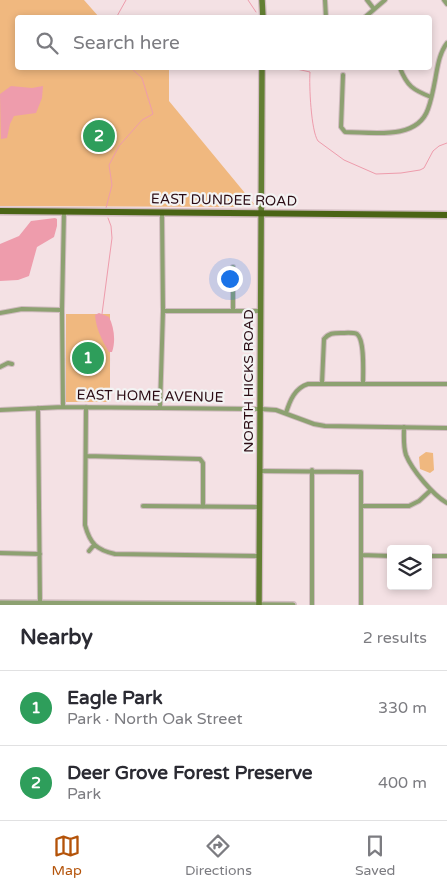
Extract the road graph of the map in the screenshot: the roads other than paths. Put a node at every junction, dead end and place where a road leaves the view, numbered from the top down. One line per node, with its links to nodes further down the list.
1 (262, 0): 8 (main road)
2 (325, 0): 9 (street)
3 (367, 0): 7 (street)
4 (386, 0): 7 (street)
5 (444, 0): 6 (street)
6 (447, 4)
7 (374, 9): 10 (street)
8 (263, 15)
9 (326, 15)
10 (367, 15)
11 (447, 43): 15 (street)
12 (262, 70): 19 (main road, NORTH HICKS ROAD)
13 (401, 70): 15 (street)
14 (343, 75): 15 (street)
15 (431, 97)
16 (0, 211): 17 (main road, EAST DUNDEE ROAD)
17 (64, 211): 18 (main road, EAST DUNDEE ROAD); 22 (street)
18 (162, 212): 19 (main road, EAST DUNDEE ROAD); 23 (street)
19 (261, 212): 20 (main road, EAST DUNDEE ROAD); 25 (main road, NORTH HICKS ROAD)
20 (447, 215)
21 (234, 267): 24 (street)
22 (62, 310): 26 (street); 32 (street)
23 (163, 311): 24 (street); 35 (street)
24 (233, 311): 25 (street)
25 (261, 311): 36 (main road, NORTH HICKS ROAD)
26 (0, 313)
27 (12, 364): 28 (street)
28 (0, 367)
29 (322, 383): 30 (street); 30 (street); 38 (street)
30 (363, 384): 31 (street)
31 (447, 384)
32 (63, 407): 33 (street, EAST HOME AVENUE); 34 (street, EAST HOME AVENUE)
33 (86, 407): 35 (street, EAST HOME AVENUE); 41 (street)
34 (38, 408): 37 (street, EAST HOME AVENUE); 53 (street)
35 (160, 408): 36 (street, EAST HOME AVENUE)
36 (261, 409): 38 (street, EAST HOME AVENUE); 43 (main road, NORTH HICKS ROAD)
37 (0, 410)
38 (286, 413): 39 (street, EAST HOME AVENUE)
39 (404, 427): 40 (street, EAST HOME AVENUE); 44 (street)
40 (447, 428)
41 (86, 456): 48 (street); 50 (street)
42 (312, 470): 43 (street); 47 (street); 64 (street)
43 (260, 471): 49 (main road, NORTH HICKS ROAD)
44 (431, 490): 45 (street); 47 (street)
45 (447, 503)
46 (143, 506): 48 (street)
47 (361, 506): 55 (street)
48 (203, 507): 49 (street)
49 (260, 507): 54 (main road, NORTH HICKS ROAD)
50 (94, 545): 51 (street); 54 (street)
51 (89, 551)
52 (0, 553): 53 (street)
53 (40, 554): 60 (street)
54 (260, 556): 62 (main road, NORTH HICKS ROAD)
55 (361, 556): 56 (street); 65 (street)
56 (387, 556)
57 (432, 556): 58 (street)
58 (447, 556)
59 (3, 603): 60 (street)
60 (40, 603): 61 (street)
61 (148, 604): 62 (street)
62 (259, 605): 63 (street)
63 (293, 605)
64 (312, 605)
65 (361, 605)

